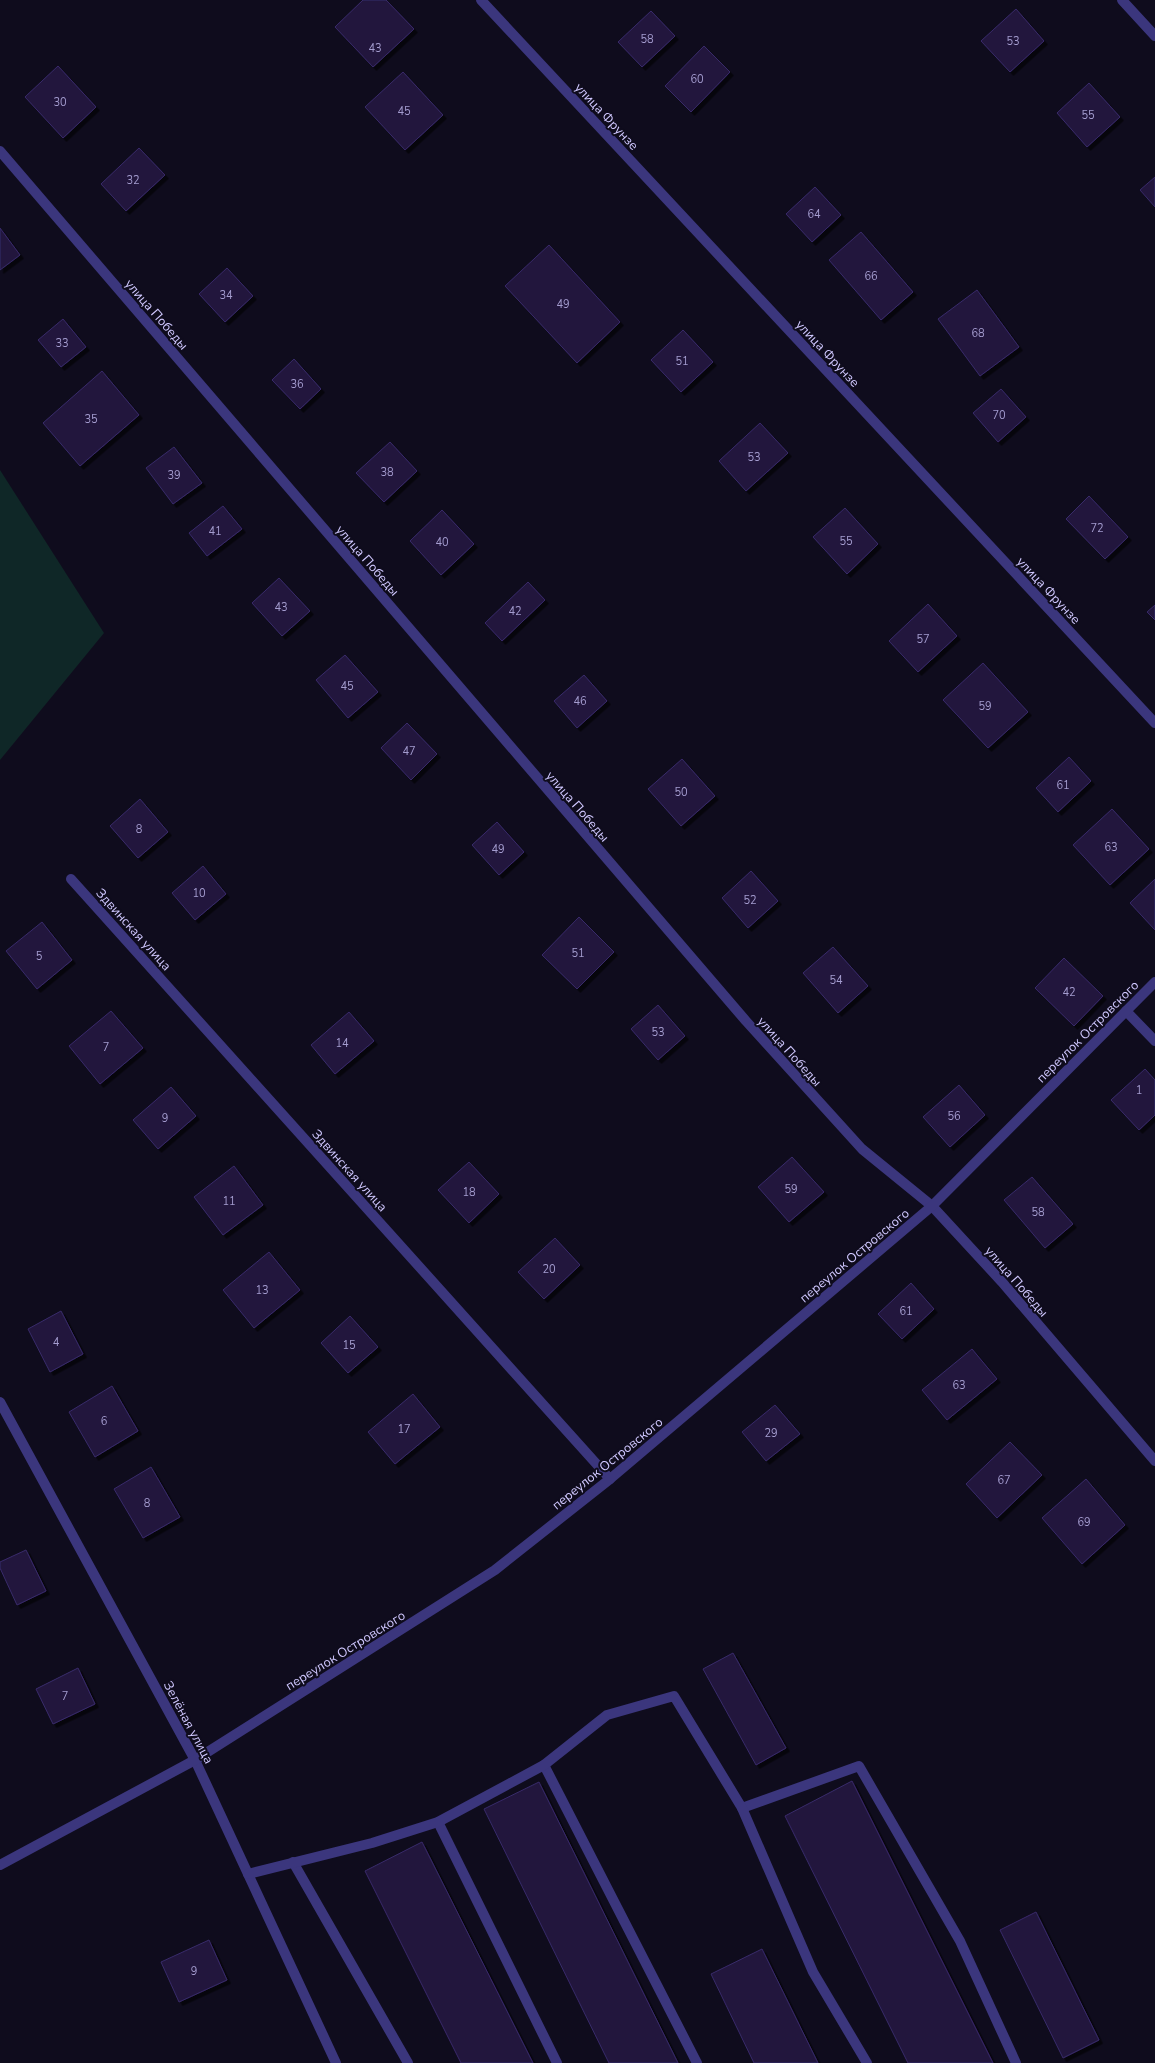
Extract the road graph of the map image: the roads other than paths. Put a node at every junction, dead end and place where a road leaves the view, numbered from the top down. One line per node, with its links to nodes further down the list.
1 (481, 0): 5 (street, улица Фрунзе)
2 (1122, 0): 3 (street)
3 (1155, 36)
4 (0, 151): 10 (street, улица Победы)
5 (1155, 723)
6 (71, 879): 14 (street, Здвинская улица)
7 (1155, 982): 8 (street, переулок Островского)
8 (1126, 1011): 9 (street); 10 (street, переулок Островского)
9 (1155, 1041)
10 (932, 1206): 13 (street, улица Победы); 14 (street, переулок Островского)
11 (0, 1402): 12 (street, Зелёная улица)
12 (4, 1417): 15 (street, Зелёная улица)
13 (1155, 1460)
14 (610, 1479): 15 (street, переулок Островского)
15 (195, 1760): 20 (street, переулок Островского); 21 (street, Зелёная улица)
16 (544, 1765): 17 (street); 18 (street); 25 (street)
17 (742, 1808): 26 (street); 27 (street)
18 (438, 1822): 19 (street); 24 (street)
19 (293, 1862): 21 (street); 23 (street)
20 (0, 1866)
21 (248, 1874): 22 (street, Зелёная улица)
22 (336, 2063)
23 (408, 2063)
24 (557, 2063)
25 (697, 2063)
26 (867, 2063)
27 (1016, 2063)

